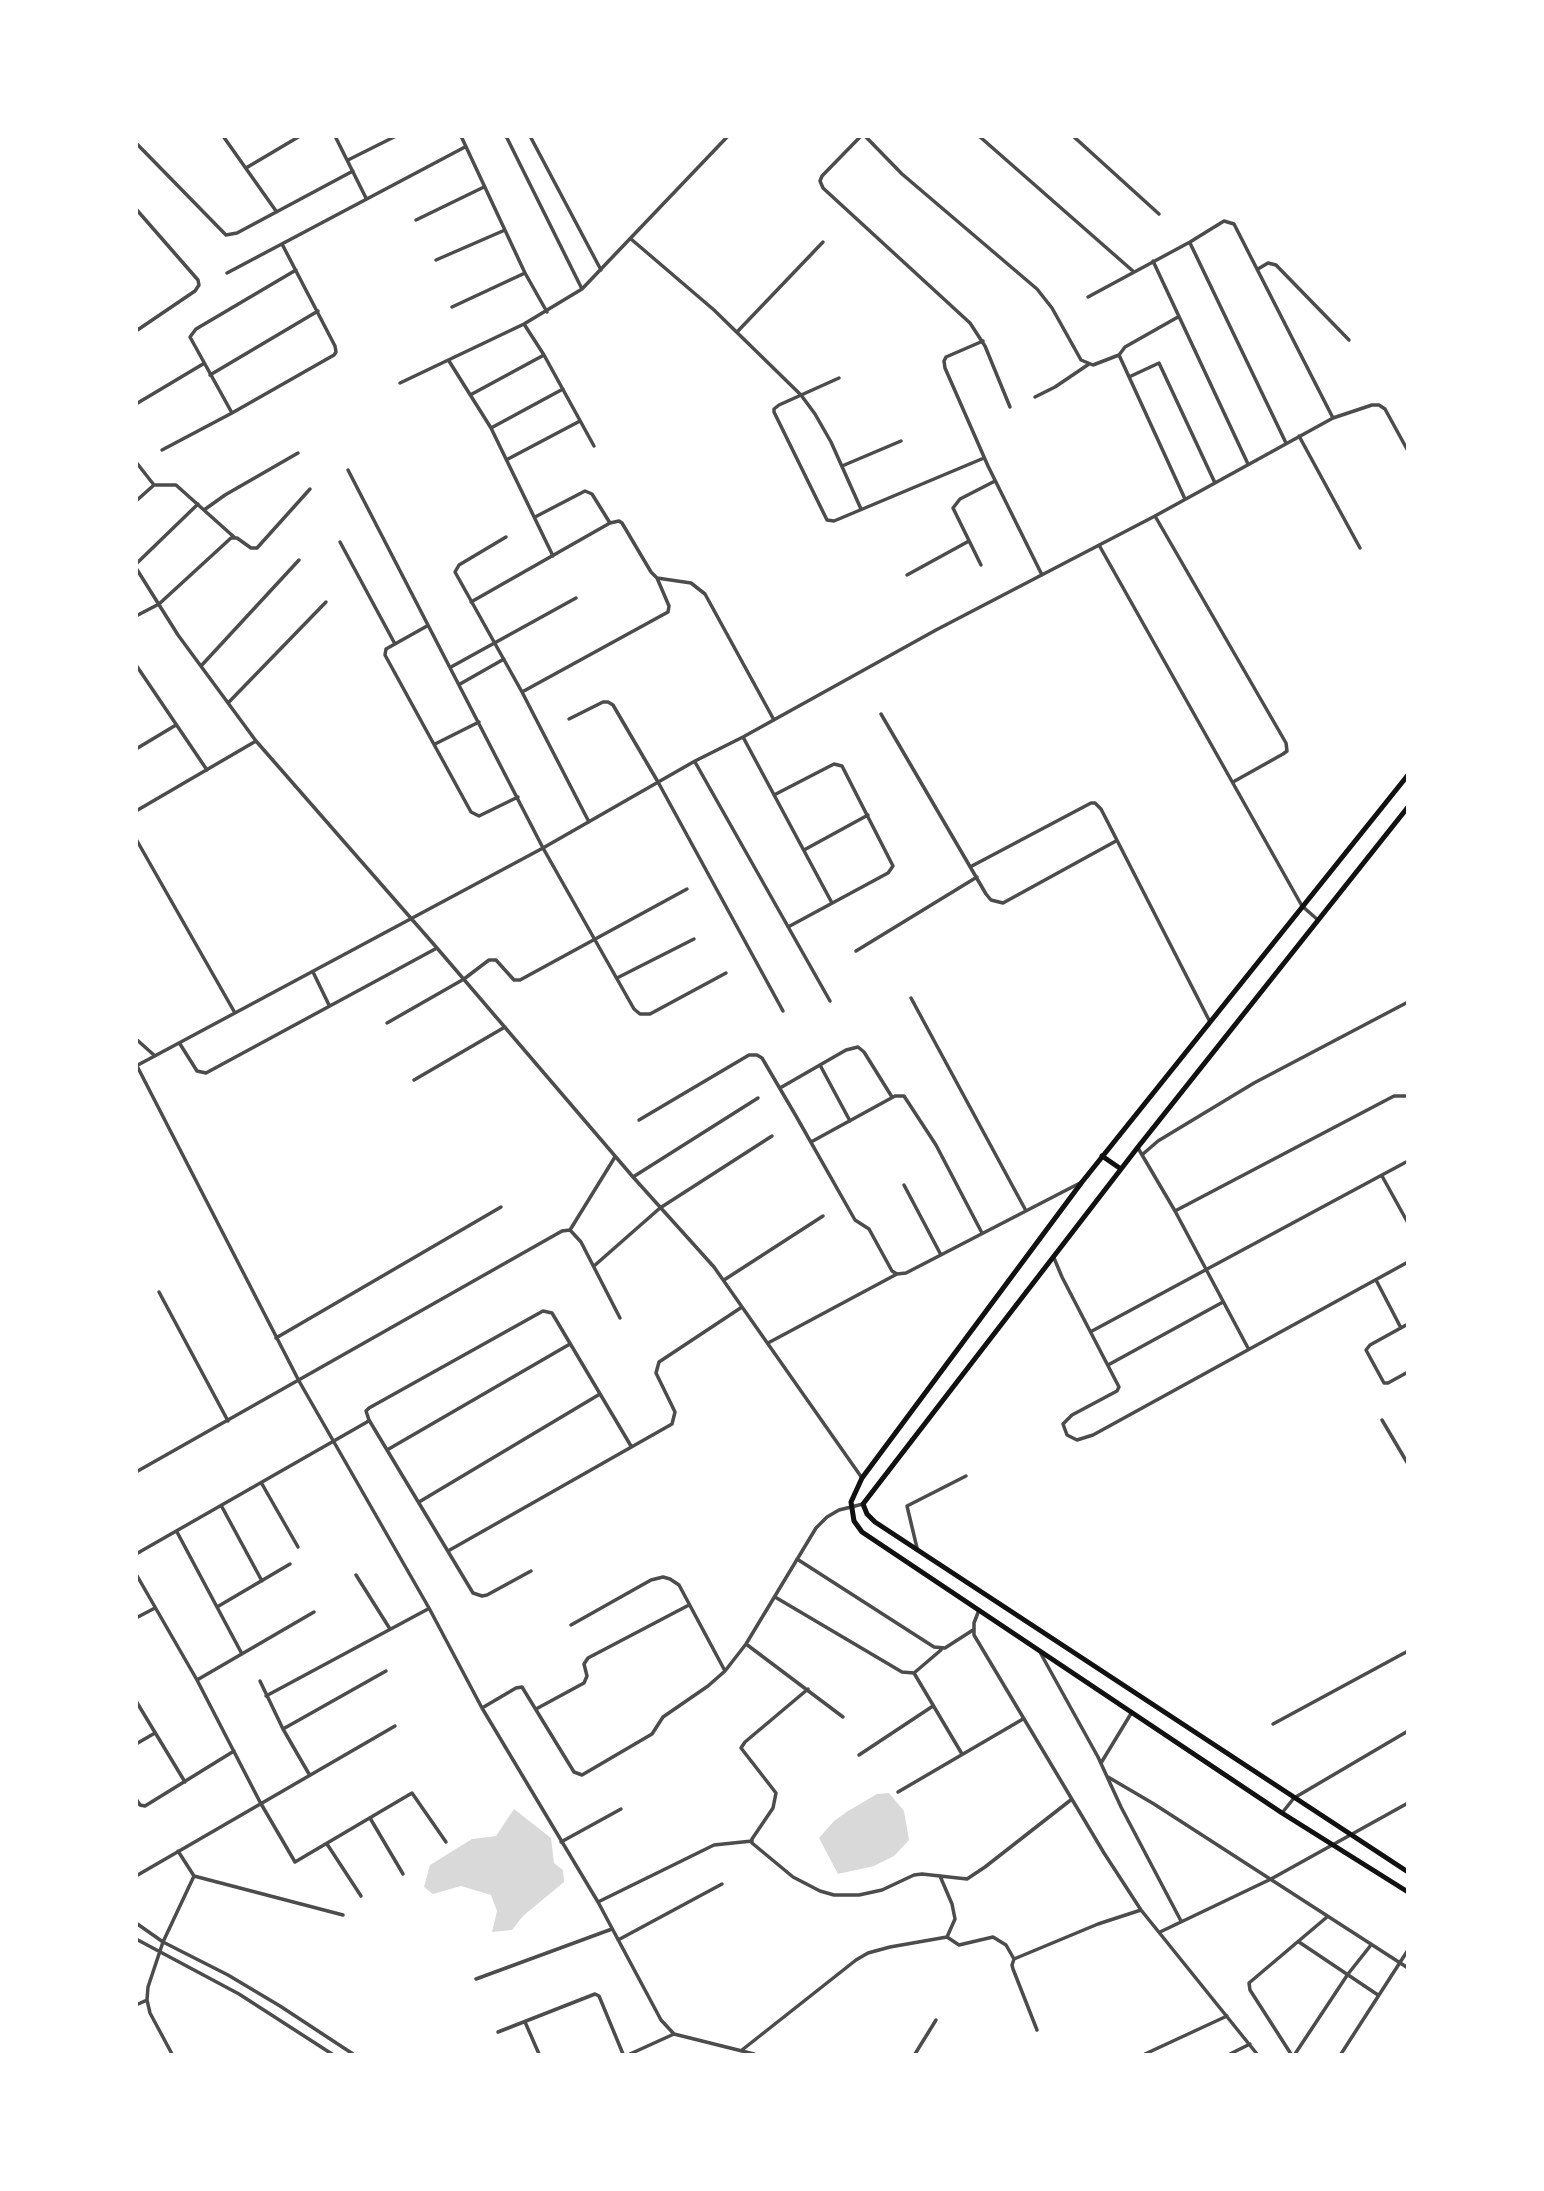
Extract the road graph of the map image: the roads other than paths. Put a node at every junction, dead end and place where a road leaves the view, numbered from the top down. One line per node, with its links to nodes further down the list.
1 (223, 136): 15 (street)
2 (300, 136): 15 (street)
3 (335, 136): 14 (street)
4 (461, 136): 13 (street)
5 (506, 136): 36 (street)
6 (530, 136): 32 (street)
7 (728, 136): 24 (street)
8 (863, 136): 46 (street); 51 (street)
9 (979, 136): 33 (street)
10 (1073, 136): 21 (street)
11 (393, 137): 14 (street)
12 (136, 144): 20 (street)
13 (465, 147): 17 (street); 18 (street)
14 (347, 160): 16 (street)
15 (246, 168): 20 (street)
16 (353, 171): 18 (street); 20 (street)
17 (484, 187): 22 (street); 23 (street)
18 (366, 198): 27 (street)
19 (136, 209): 43 (street)
20 (276, 211)
21 (1159, 214)
22 (416, 220)
23 (505, 230): 28 (street); 35 (street)
24 (631, 239): 32 (street); 44 (street)
25 (824, 242): 44 (street)
26 (1190, 242): 29 (street); 30 (street); 70 (street)
27 (282, 244): 31 (street); 34 (street)
28 (436, 260)
29 (1153, 261): 33 (street); 41 (street)
30 (1258, 269): 45 (street); 63 (street)
31 (296, 270): 39 (street); 50 (street)
32 (601, 270): 36 (street)
33 (1134, 272): 37 (street)
34 (227, 273)
35 (525, 273): 38 (street); 40 (street)
36 (582, 289): 40 (street)
37 (1088, 297)
38 (452, 307)
39 (318, 311): 52 (street); 62 (street)
40 (547, 312): 42 (street)
41 (1178, 317): 48 (street); 78 (street)
42 (524, 324): 47 (street); 49 (street)
43 (136, 331)
44 (737, 332): 58 (street)
45 (1349, 340)
46 (983, 341): 61 (street); 75 (street)
47 (544, 355): 56 (street); 57 (street)
48 (1119, 355): 51 (street); 53 (street)
49 (449, 361): 55 (street); 57 (street)
50 (203, 364): 52 (street); 60 (street)
51 (1090, 364): 59 (street)
52 (210, 375): 62 (street)
53 (1129, 377): 82 (street); 85 (street)
54 (839, 378): 58 (street)
55 (400, 383)
56 (563, 389): 64 (street); 65 (street)
57 (471, 395): 65 (street)
58 (801, 395): 79 (street); 88 (street)
59 (1035, 397)
60 (136, 404)
61 (1010, 407)
62 (232, 413): 72 (street)
63 (1333, 418): 66 (street); 68 (street)
64 (580, 421): 71 (street); 76 (street)
65 (491, 428): 76 (street)
66 (1298, 436): 70 (street); 98 (street)
67 (1408, 436): 68 (street)
68 (1401, 439): 73 (street)
69 (901, 441): 79 (street)
70 (1286, 443): 78 (street)
71 (594, 446)
72 (162, 450)
73 (1408, 450)
74 (298, 453): 89 (street)
75 (984, 458): 81 (street); 88 (street)
76 (508, 459): 91 (street)
77 (136, 462): 83 (street)
78 (1248, 464): 82 (street)
79 (842, 466): 88 (street)
80 (348, 470): 111 (street)
81 (995, 481): 95 (street); 104 (street)
82 (1215, 483): 85 (street)
83 (155, 485): 86 (street); 87 (street)
84 (310, 489): 93 (street)
85 (1185, 499): 90 (street)
86 (136, 501)
87 (198, 505): 89 (street); 102 (street)
88 (861, 509)
89 (204, 510): 93 (street)
90 (1155, 516): 97 (street); 134 (street)
91 (535, 517): 92 (street); 99 (street)
92 (610, 523): 99 (street); 105 (street)
93 (234, 537): 109 (street)
94 (506, 537): 108 (street)
95 (969, 541): 101 (street); 103 (street)
96 (340, 542): 113 (street)
97 (1099, 545): 104 (street); 134 (street)
98 (1360, 548)
99 (553, 556): 108 (street)
100 (299, 560): 116 (street)
101 (981, 565)
102 (136, 566): 109 (street)
103 (907, 575)
104 (1042, 575): 123 (street)
105 (657, 578): 119 (street); 123 (street)
106 (576, 598): 112 (street)
107 (326, 602): 120 (street)
108 (471, 602): 112 (street)
109 (159, 604): 110 (street); 116 (street)
110 (136, 616)
111 (427, 626): 113 (street); 117 (street)
112 (494, 642): 114 (street); 117 (street)
113 (396, 644): 128 (street)
114 (504, 659): 118 (street); 119 (street)
115 (136, 665): 125 (street)
116 (201, 666): 120 (street)
117 (451, 667): 118 (street)
118 (460, 684): 124 (street)
119 (522, 692): 140 (street)
120 (228, 703): 127 (street)
121 (881, 714): 145 (street)
122 (569, 719): 133 (street)
123 (774, 720): 126 (street)
124 (479, 722): 128 (street); 136 (street)
125 (176, 725): 129 (street); 131 (street)
126 (743, 737): 130 (street); 135 (street)
127 (256, 741): 131 (street); 150 (street)
128 (435, 744): 136 (street)
129 (136, 749)
130 (695, 761): 133 (street); 152 (street)
131 (207, 771): 138 (street)
132 (1408, 775): 149 (main road)
133 (658, 782): 140 (street); 165 (street)
134 (1233, 782): 149 (street)
135 (774, 795): 139 (street); 144 (street)
136 (518, 797): 143 (street)
137 (1408, 807): 151 (main road)
138 (136, 811)
139 (868, 815): 144 (street); 148 (street)
140 (589, 822): 143 (street)
141 (136, 839): 166 (street)
142 (1116, 841): 145 (street); 146 (street); 167 (street)
143 (543, 848): 150 (street); 153 (street)
144 (804, 850): 148 (street)
145 (970, 867): 146 (street)
146 (976, 877): 156 (street)
147 (687, 889): 153 (street)
148 (832, 903): 152 (street)
149 (1302, 906): 151 (street); 167 (main road)
150 (411, 918): 155 (street); 157 (street)
151 (1318, 920): 184 (main road)
152 (788, 927): 162 (street)
153 (594, 939): 159 (street); 160 (street)
154 (694, 939): 159 (street)
155 (437, 948): 160 (street); 164 (street)
156 (856, 951)
157 (313, 972): 164 (street); 166 (street)
158 (726, 973): 159 (street)
159 (617, 978)
160 (464, 979): 168 (street); 169 (street)
161 (911, 998): 196 (street)
162 (830, 1001)
163 (1408, 1002): 185 (street)
164 (329, 1005): 171 (street)
165 (783, 1011)
166 (235, 1013): 171 (street)
167 (1210, 1022): 186 (main road)
168 (387, 1023)
169 (505, 1027): 175 (street); 187 (street)
170 (136, 1039): 172 (street)
171 (180, 1044): 172 (street)
172 (155, 1056): 174 (street)
173 (820, 1065): 176 (street); 178 (street); 181 (street)
174 (137, 1066): 217 (street)
175 (414, 1080)
176 (780, 1088): 180 (street); 183 (street)
177 (1408, 1096): 197 (street)
178 (892, 1097): 181 (street); 201 (street)
179 (758, 1098): 191 (street)
180 (639, 1120)
181 (850, 1121): 183 (street)
182 (772, 1136): 195 (street)
183 (811, 1142): 207 (street)
184 (1138, 1147): 185 (street); 189 (main road)
185 (1143, 1154): 197 (street)
186 (1102, 1156): 189 (main road); 192 (main road)
187 (615, 1157): 191 (street); 200 (street)
188 (1408, 1161): 190 (street)
189 (1121, 1169): 203 (main road)
190 (1382, 1176): 199 (street); 206 (street)
191 (632, 1177): 195 (street)
192 (1082, 1182): 196 (street); 234 (main road)
193 (904, 1185): 202 (street)
194 (501, 1206): 217 (street)
195 (660, 1208): 205 (street); 208 (street)
196 (1025, 1209): 201 (street)
197 (1175, 1211): 206 (street)
198 (823, 1216): 208 (street)
199 (1408, 1223)
200 (570, 1230): 205 (street); 223 (street)
201 (982, 1233): 202 (street)
202 (941, 1255): 207 (street)
203 (1054, 1256): 216 (street); 237 (main road)
204 (1408, 1262): 209 (street)
205 (594, 1266): 213 (street)
206 (1206, 1270): 211 (street); 216 (street)
207 (897, 1274): 218 (street)
208 (724, 1280): 212 (street)
209 (1376, 1280): 215 (street); 220 (street)
210 (159, 1292): 227 (street)
211 (1223, 1302): 220 (street); 221 (street)
212 (743, 1306): 218 (street); 229 (street)
213 (620, 1318)
214 (1408, 1324): 215 (street)
215 (1401, 1328): 222 (street)
216 (1091, 1331): 221 (street)
217 (276, 1338): 223 (street)
218 (768, 1343): 234 (street)
219 (571, 1344): 224 (street); 225 (street); 230 (street)
220 (1248, 1348): 221 (street)
221 (1108, 1365)
222 (1408, 1372)
223 (299, 1381): 227 (street); 228 (street)
224 (600, 1394): 229 (street); 236 (street)
225 (369, 1420): 228 (street); 230 (street)
226 (1382, 1420): 231 (street)
227 (228, 1421): 232 (street)
228 (333, 1443): 235 (street); 255 (street)
229 (631, 1446): 243 (street)
230 (387, 1450): 236 (street)
231 (1408, 1464)
232 (136, 1472)
233 (966, 1476): 242 (street)
234 (862, 1478): 239 (main road)
235 (262, 1484): 238 (street); 241 (street)
236 (419, 1502): 243 (street)
237 (863, 1504): 239 (street); 242 (main road)
238 (222, 1507): 240 (street); 250 (street)
239 (851, 1507): 245 (street); 256 (main road)
240 (177, 1532): 244 (street); 253 (street)
241 (298, 1547)
242 (918, 1550): 263 (main road)
243 (448, 1551): 247 (street)
244 (136, 1554)
245 (797, 1559): 251 (street); 264 (street)
246 (290, 1564): 250 (street)
247 (531, 1571)
248 (136, 1574): 254 (street)
249 (356, 1575): 260 (street)
250 (262, 1581): 253 (street)
251 (774, 1597): 262 (street); 271 (street)
252 (690, 1605): 259 (street); 270 (street); 279 (street)
253 (217, 1607): 267 (street)
254 (155, 1608): 258 (street); 272 (street)
255 (429, 1608): 260 (street); 278 (street)
256 (979, 1611): 261 (street); 265 (main road)
257 (314, 1612): 267 (street)
258 (136, 1618)
259 (571, 1625)
260 (390, 1629): 275 (street)
261 (972, 1630): 264 (street); 282 (street)
262 (746, 1644): 270 (street); 274 (street)
263 (1064, 1646): 268 (main road); 297 (main road)
264 (943, 1648): 271 (street)
265 (1038, 1648): 268 (main road); 292 (street)
266 (1408, 1651): 283 (street)
267 (242, 1654): 272 (street)
268 (1054, 1660): 280 (main road)
269 (386, 1671): 285 (street)
270 (725, 1671): 279 (street)
271 (914, 1672): 277 (street)
272 (197, 1680): 289 (street)
273 (260, 1681): 275 (street)
274 (808, 1689): 281 (street); 306 (street)
275 (266, 1696): 285 (street)
276 (136, 1701): 287 (street)
277 (933, 1706): 290 (street); 291 (street)
278 (482, 1708): 279 (street); 308 (street)
279 (536, 1709)
280 (1132, 1712): 292 (street); 303 (main road)
281 (843, 1717)
282 (1023, 1718): 290 (street); 298 (street)
283 (1273, 1724)
284 (395, 1726): 293 (street)
285 (283, 1729): 293 (street)
286 (1408, 1731): 297 (street)
287 (155, 1733): 288 (street); 295 (street)
288 (136, 1744)
289 (234, 1751): 295 (street); 300 (street)
290 (962, 1754): 296 (street)
291 (859, 1755)
292 (1101, 1763): 294 (street)
293 (309, 1774): 300 (street)
294 (1108, 1777): 317 (street); 325 (street)
295 (185, 1782): 299 (street)
296 (898, 1792)
297 (1294, 1797): 303 (street); 305 (main road)
298 (1072, 1798): 316 (street); 322 (street)
299 (136, 1799)
300 (260, 1802): 309 (street); 311 (street)
301 (1408, 1803): 305 (street)
302 (621, 1809): 308 (street)
303 (1282, 1813): 310 (main road)
304 (370, 1818): 307 (street); 309 (street); 313 (street)
305 (1351, 1835): 310 (street); 312 (main road)
306 (752, 1841): 316 (street); 321 (street)
307 (446, 1842)
308 (561, 1842): 321 (street)
309 (327, 1844): 320 (street)
310 (1332, 1845): 317 (street); 319 (main road)
311 (177, 1851): 314 (street); 315 (street)
312 (1408, 1872)
313 (403, 1874)
314 (136, 1875)
315 (194, 1876): 323 (street); 332 (street)
316 (940, 1876): 329 (street)
317 (1271, 1879): 324 (street); 325 (street)
318 (722, 1884): 331 (street)
319 (1408, 1892)
320 (361, 1896)
321 (598, 1902): 327 (street)
322 (1141, 1910): 328 (street); 337 (street)
323 (343, 1915)
324 (1327, 1917): 333 (street); 334 (street)
325 (1181, 1921): 328 (street)
326 (136, 1923): 332 (street)
327 (612, 1929): 331 (street); 341 (street)
328 (1160, 1933): 345 (street)
329 (947, 1937): 337 (street); 353 (street)
330 (136, 1939): 336 (street)
331 (618, 1940): 350 (street)
332 (163, 1942): 336 (street); 357 (street)
333 (1298, 1942): 340 (street); 367 (street)
334 (1371, 1945): 338 (street); 340 (street)
335 (1408, 1950): 338 (street)
336 (159, 1953): 343 (street); 356 (street)
337 (1014, 1959): 348 (street)
338 (1399, 1963): 339 (street); 342 (street)
339 (1408, 1968)
340 (1348, 1974): 342 (street); 367 (street)
341 (476, 1979)
342 (1378, 1995): 368 (street)
343 (147, 2000): 344 (street); 355 (street)
344 (136, 2005)
345 (1227, 2016): 351 (street); 352 (street)
346 (936, 2020): 362 (street)
347 (525, 2022): 349 (street); 358 (street); 359 (street)
348 (1037, 2031)
349 (498, 2032)
350 (674, 2034): 353 (street); 354 (street)
351 (1250, 2045): 365 (street); 366 (street)
352 (1157, 2049): 363 (street); 364 (street)
353 (742, 2050): 361 (street)
354 (636, 2053): 360 (street)
355 (172, 2054)
356 (332, 2054)
357 (352, 2054)
358 (539, 2054)
359 (623, 2054)
360 (630, 2054)
361 (754, 2054)
362 (915, 2054)
363 (1145, 2054)
364 (1160, 2054)
365 (1230, 2054)
366 (1258, 2054)
367 (1293, 2054)
368 (1342, 2054)

